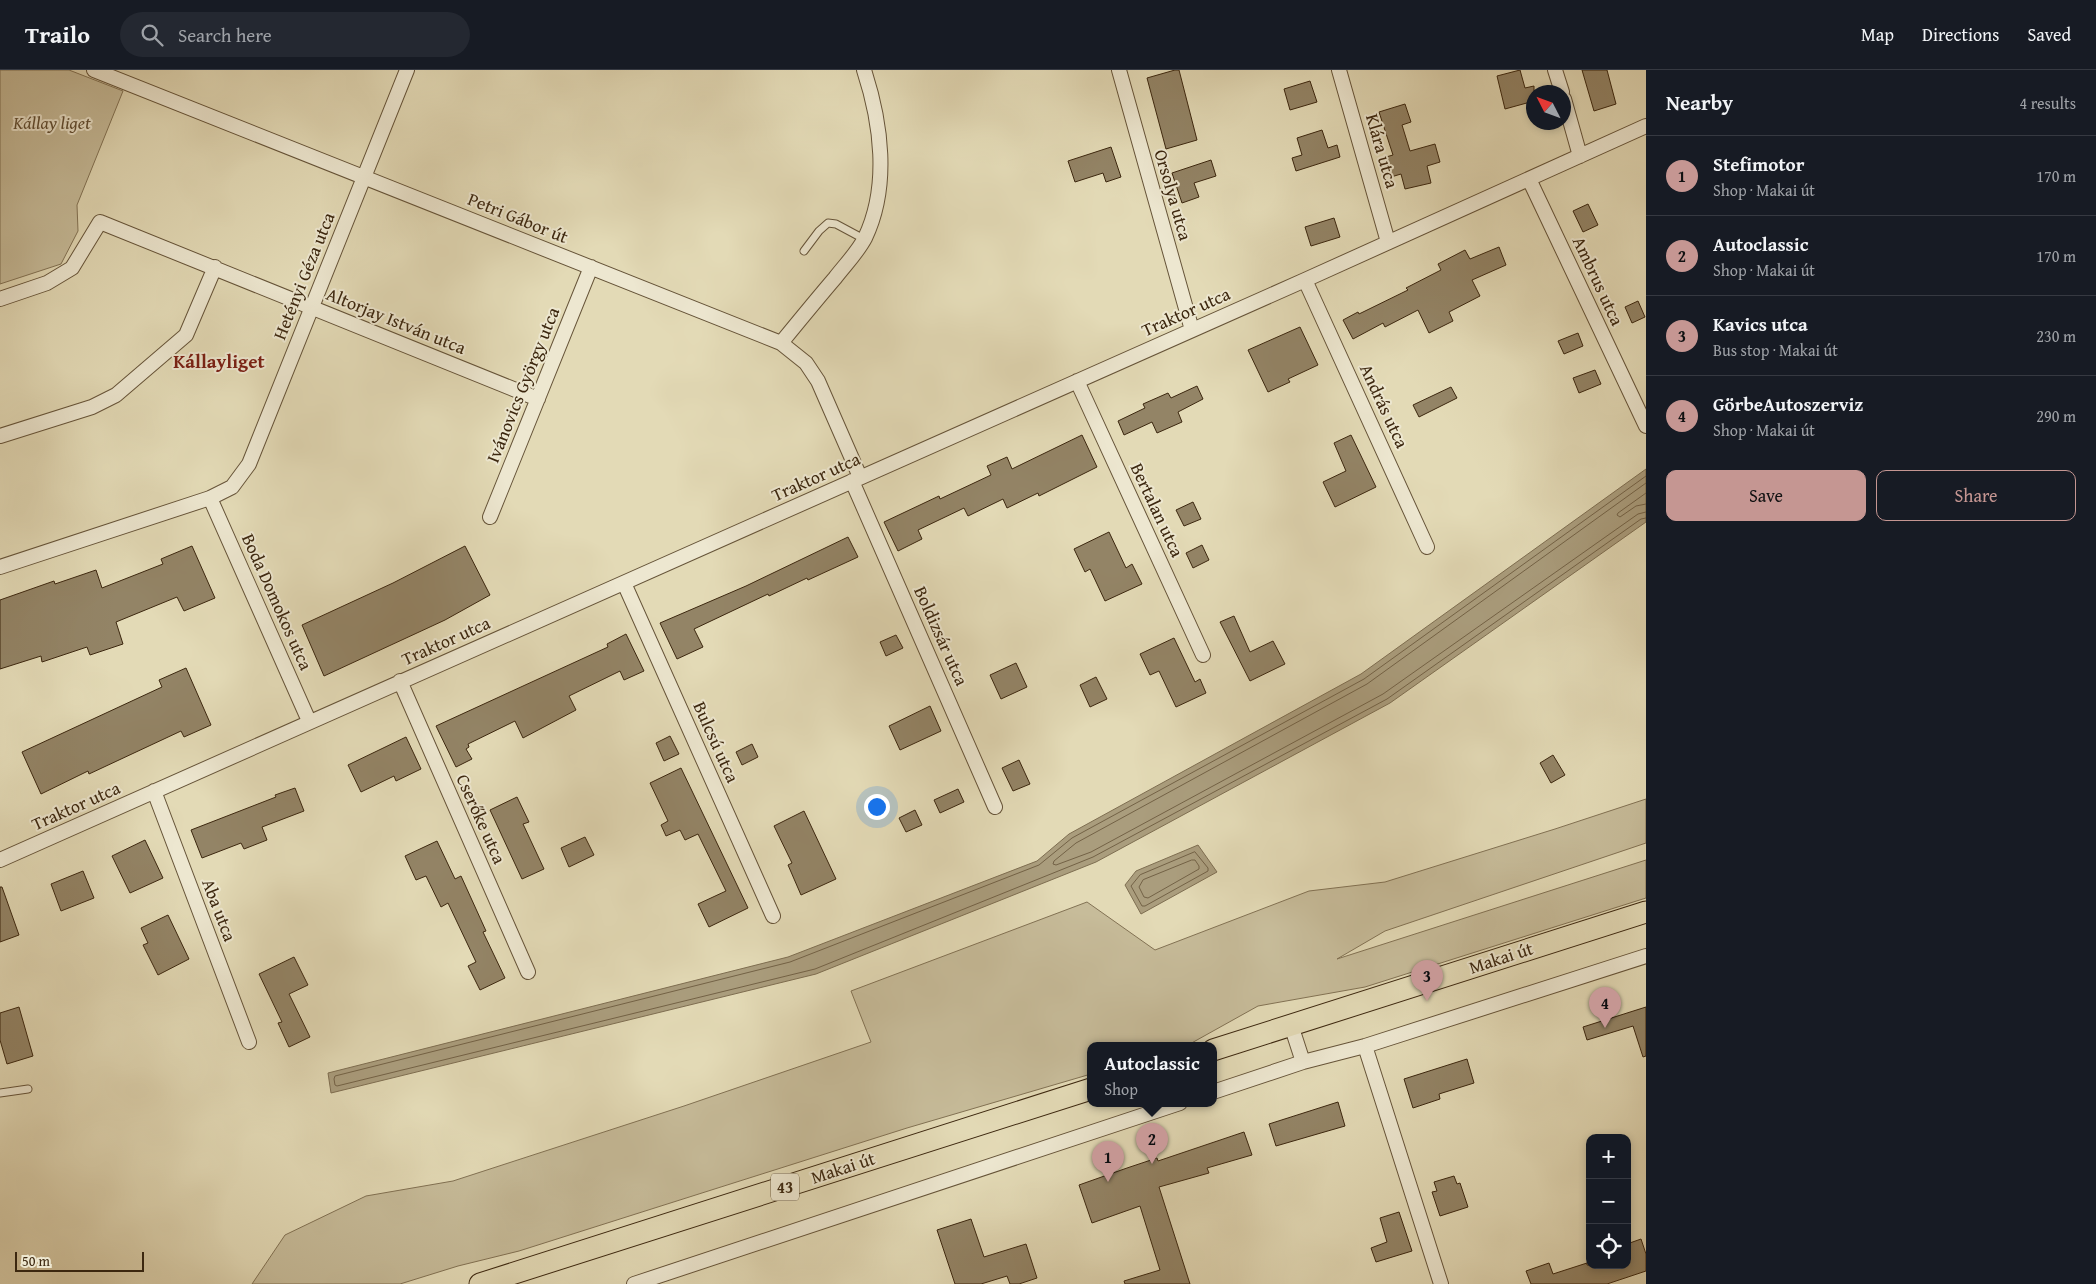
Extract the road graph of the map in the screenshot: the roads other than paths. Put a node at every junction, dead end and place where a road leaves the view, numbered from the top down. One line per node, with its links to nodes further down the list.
1 (94, 70): 11 (street, Petri Gábor út)
2 (407, 70): 11 (street, Hetényi Géza utca)
3 (864, 70): 13 (street)
4 (1119, 70): 21 (street, Orsolya utca)
5 (1339, 70): 14 (street, Klára utca)
6 (1555, 70): 7 (street)
7 (1560, 85)
8 (1571, 124): 10 (street)
9 (1646, 126): 10 (street, Traktor utca)
10 (1580, 156): 12 (street, Traktor utca)
11 (364, 177): 17 (street, Petri Gábor út); 20 (street, Hetényi Géza utca)
12 (1529, 179): 14 (street, Traktor utca); 25 (street, Ambrus utca)
13 (864, 239): 15 (lane); 22 (street)
14 (1388, 242): 18 (street, Traktor utca)
15 (804, 251)
16 (215, 267): 19 (street, Altorjay István utca); 20 (street, Altorjay István utca); 26 (street)
17 (591, 267): 22 (street, Petri Gábor út); 24 (street, Ivánovics György utca)
18 (1306, 280): 21 (street, Traktor utca); 30 (street, András utca)
19 (0, 298)
20 (312, 307): 24 (street, Altorjay István utca); 28 (street, Hetényi Géza utca)
21 (1192, 330): 23 (street, Traktor utca)
22 (781, 343): 27 (street, Petri Gábor út)
23 (1077, 381): 27 (street, Traktor utca); 33 (street, Bertalan utca)
24 (538, 399): 29 (street, Ivánovics György utca)
25 (1646, 426)
26 (0, 436)
27 (856, 479): 32 (street, Traktor utca); 37 (street, Boldizsár utca)
28 (210, 498): 31 (street, Hetényi Géza utca); 35 (street, Boda Domokos utca)
29 (490, 517)
30 (1428, 547)
31 (0, 567)
32 (624, 583): 34 (street, Traktor utca); 40 (street, Bulcsú utca)
33 (1204, 655)
34 (400, 682): 35 (street, Traktor utca); 42 (street, Cserőke utca)
35 (309, 722): 36 (street, Traktor utca)
36 (154, 791): 38 (street, Traktor utca); 44 (street, Aba utca)
37 (995, 807)
38 (0, 860)
39 (1646, 912): 43 (main road, Makai út)
40 (773, 916)
41 (1646, 956): 45 (street)
42 (528, 972)
43 (1292, 1025): 46 (main road, Makai út); 47 (street)
44 (250, 1042)
45 (1365, 1046): 47 (street); 55 (street)
46 (1217, 1049)
47 (1303, 1062): 50 (street)
48 (28, 1089): 51 (lane)
49 (1087, 1090): 53 (main road, Makai út / 43)
50 (1217, 1091)
51 (0, 1093)
52 (1168, 1107): 54 (street)
53 (480, 1284)
54 (634, 1284)
55 (1441, 1284)

